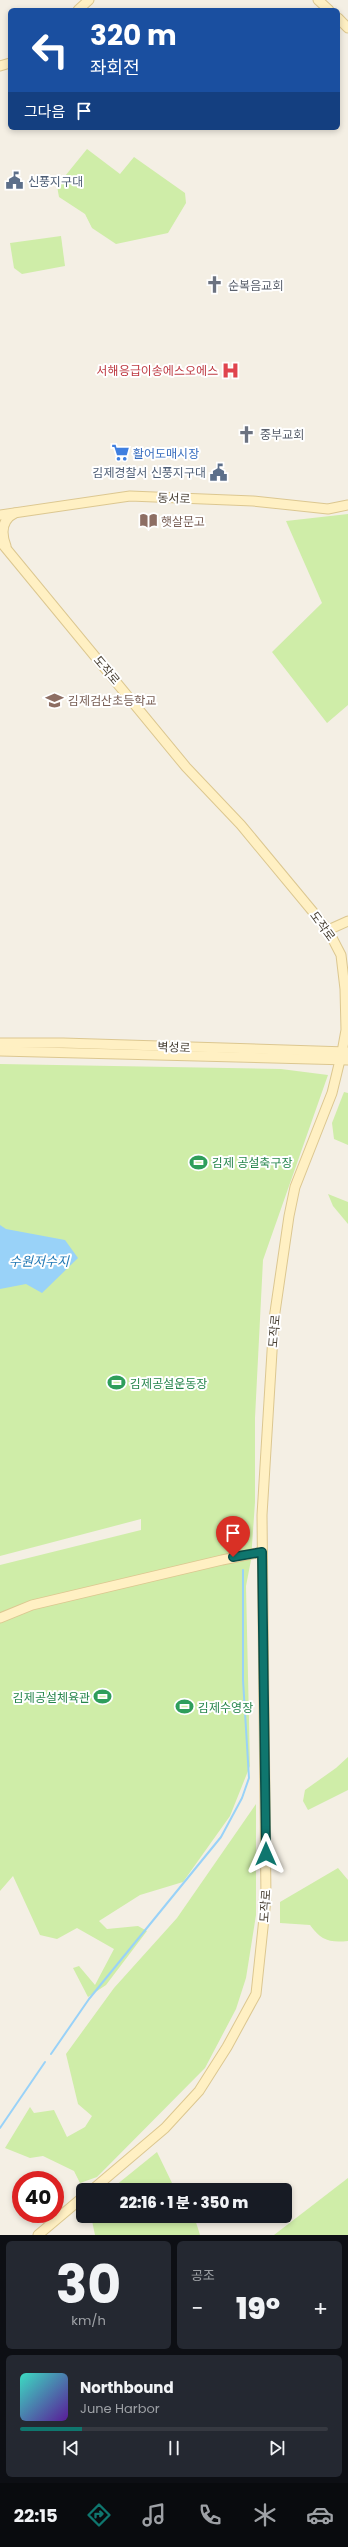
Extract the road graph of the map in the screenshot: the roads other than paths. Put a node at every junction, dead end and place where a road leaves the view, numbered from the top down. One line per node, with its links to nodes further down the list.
1 (90, 0): 3 (street)
2 (318, 0): 4 (street)
3 (80, 8)
4 (327, 8)
5 (340, 20): 6 (street)
6 (348, 28)
7 (348, 505): 8 (street, 동서로)
8 (17, 512): 9 (street, 동서로); 11 (street)
9 (0, 515)
10 (0, 541): 11 (street, 도작로)
11 (4, 548): 13 (street, 도작로)
12 (348, 921): 13 (street)
13 (328, 930): 16 (street, 도작로)
14 (0, 1043): 16 (street, 벽성로)
15 (0, 1051): 16 (street, 벽성로)
16 (344, 1056): 17 (street, 도작로)
17 (262, 1552): 18 (street); 19 (street, 도작로)
18 (0, 1618)
19 (100, 2183)
20 (76, 2203): 21 (street)
21 (38, 2235)

